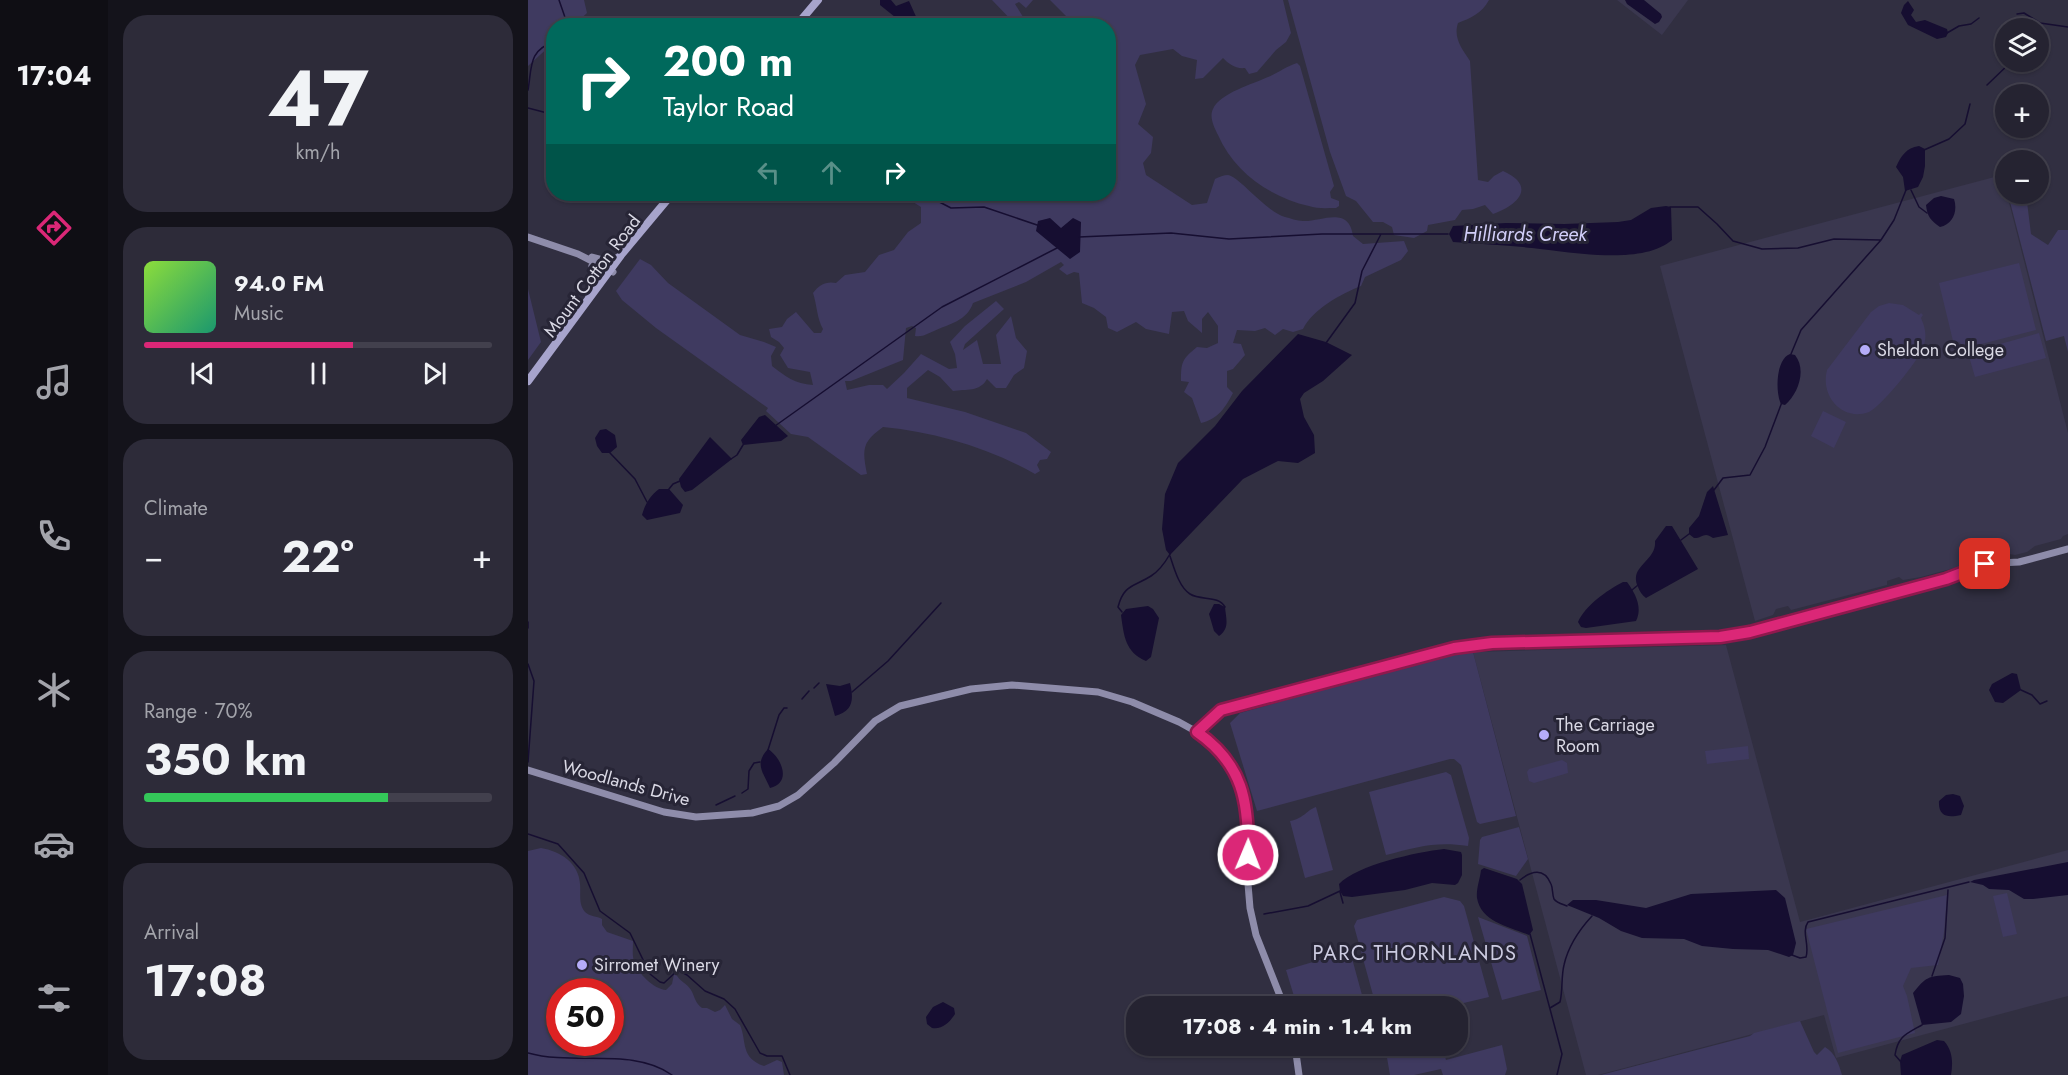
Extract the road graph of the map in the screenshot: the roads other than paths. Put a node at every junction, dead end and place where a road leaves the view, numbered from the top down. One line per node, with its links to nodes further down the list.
1 (818, 0): 2 (main road)
2 (803, 18)
3 (666, 201): 7 (main road, Mount Cotton Road)
4 (667, 201): 9 (main road, Mount Cotton Road)
5 (528, 237): 6 (main road)
6 (575, 254): 7 (main road); 8 (main road); 9 (main road)
7 (621, 255): 9 (main road, Mount Cotton Road)
8 (592, 266): 9 (main road); 10 (main road)
9 (610, 273): 10 (main road, Mount Cotton Road); 11 (main road, Mount Cotton Road)
10 (574, 317): 11 (main road, Mount Cotton Road)
11 (530, 378)
12 (2068, 549): 13 (main road)
13 (1197, 732): 14 (main road, Woodlands Drive); 15 (main road, Woodlands Drive)
14 (528, 770)
15 (1280, 996)
16 (1296, 1056): 17 (main road)
17 (1299, 1075)

